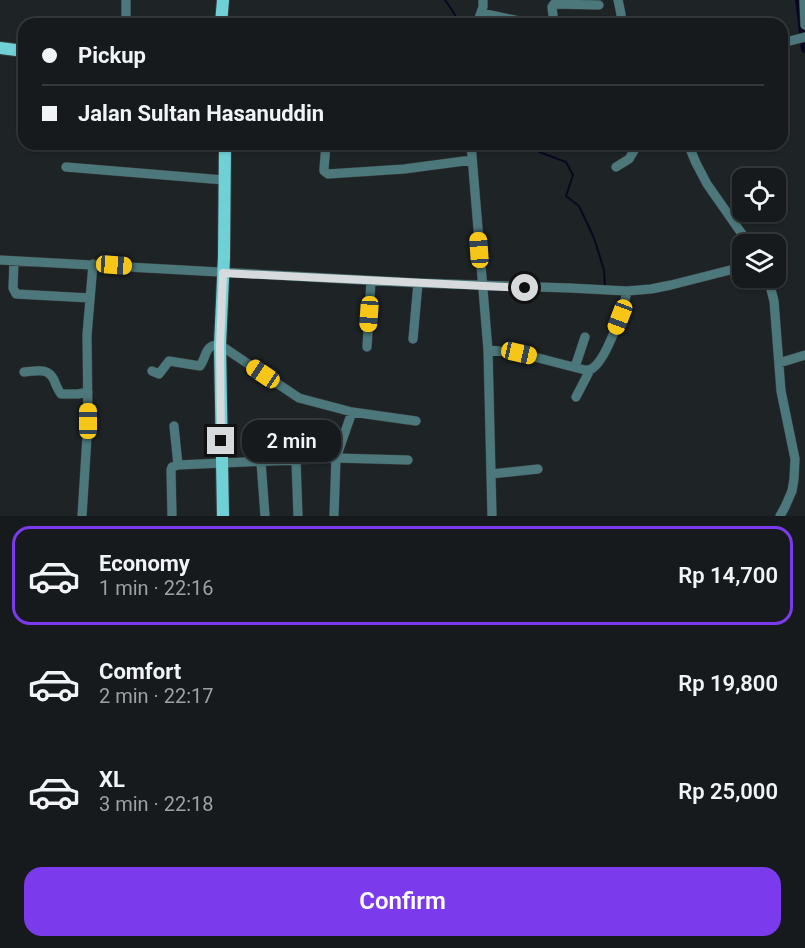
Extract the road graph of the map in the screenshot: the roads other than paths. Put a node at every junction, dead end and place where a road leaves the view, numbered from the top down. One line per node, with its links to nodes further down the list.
1 (126, 0): 8 (street)
2 (223, 0): 9 (main road)
3 (483, 0): 7 (street)
4 (618, 0): 13 (street)
5 (804, 0): 14 (street)
6 (599, 5): 12 (street)
7 (481, 13): 10 (street); 11 (street)
8 (126, 18)
9 (222, 18)
10 (479, 18)
11 (505, 18)
12 (553, 18)
13 (621, 18)
14 (805, 25)
15 (805, 37): 16 (street)
16 (788, 41)
17 (0, 48): 18 (main road)
18 (18, 50)
19 (225, 150): 27 (main road)
20 (326, 150): 24 (street)
21 (471, 150): 24 (street)
22 (634, 150): 26 (street)
23 (691, 150): 28 (street)
24 (472, 160): 36 (street)
25 (66, 167): 27 (street)
26 (616, 167)
27 (224, 180): 33 (main road)
28 (742, 234)
29 (0, 260): 30 (street)
30 (14, 261): 31 (street); 39 (street)
31 (93, 264): 33 (street); 39 (street)
32 (732, 270): 38 (street)
33 (223, 273): 34 (street); 42 (main road)
34 (370, 281): 35 (street); 43 (street)
35 (418, 284): 36 (street); 41 (street)
36 (483, 286): 38 (street); 44 (street)
37 (771, 288): 46 (street)
38 (627, 291): 48 (street)
39 (90, 298): 51 (street)
40 (585, 337): 47 (street)
41 (413, 339)
42 (220, 345): 49 (street); 53 (street); 60 (main road)
43 (367, 346)
44 (488, 350): 47 (street); 63 (street)
45 (805, 355): 46 (street)
46 (779, 363): 71 (street)
47 (575, 367): 48 (street)
48 (590, 370): 52 (street)
49 (152, 371)
50 (24, 372): 51 (street)
51 (88, 392): 64 (street)
52 (576, 397)
53 (352, 412): 54 (street); 56 (street)
54 (416, 421)
55 (174, 426): 61 (street)
56 (336, 459): 57 (street); 58 (street); 69 (street)
57 (408, 460)
58 (296, 461): 59 (street); 68 (street)
59 (261, 462): 60 (street); 67 (street)
60 (223, 463): 61 (street); 66 (main road)
61 (178, 465): 65 (street)
62 (538, 469): 63 (street)
63 (490, 474): 70 (street)
64 (82, 516)
65 (172, 516)
66 (223, 516)
67 (265, 516)
68 (298, 516)
69 (334, 516)
70 (492, 516)
71 (780, 516)

